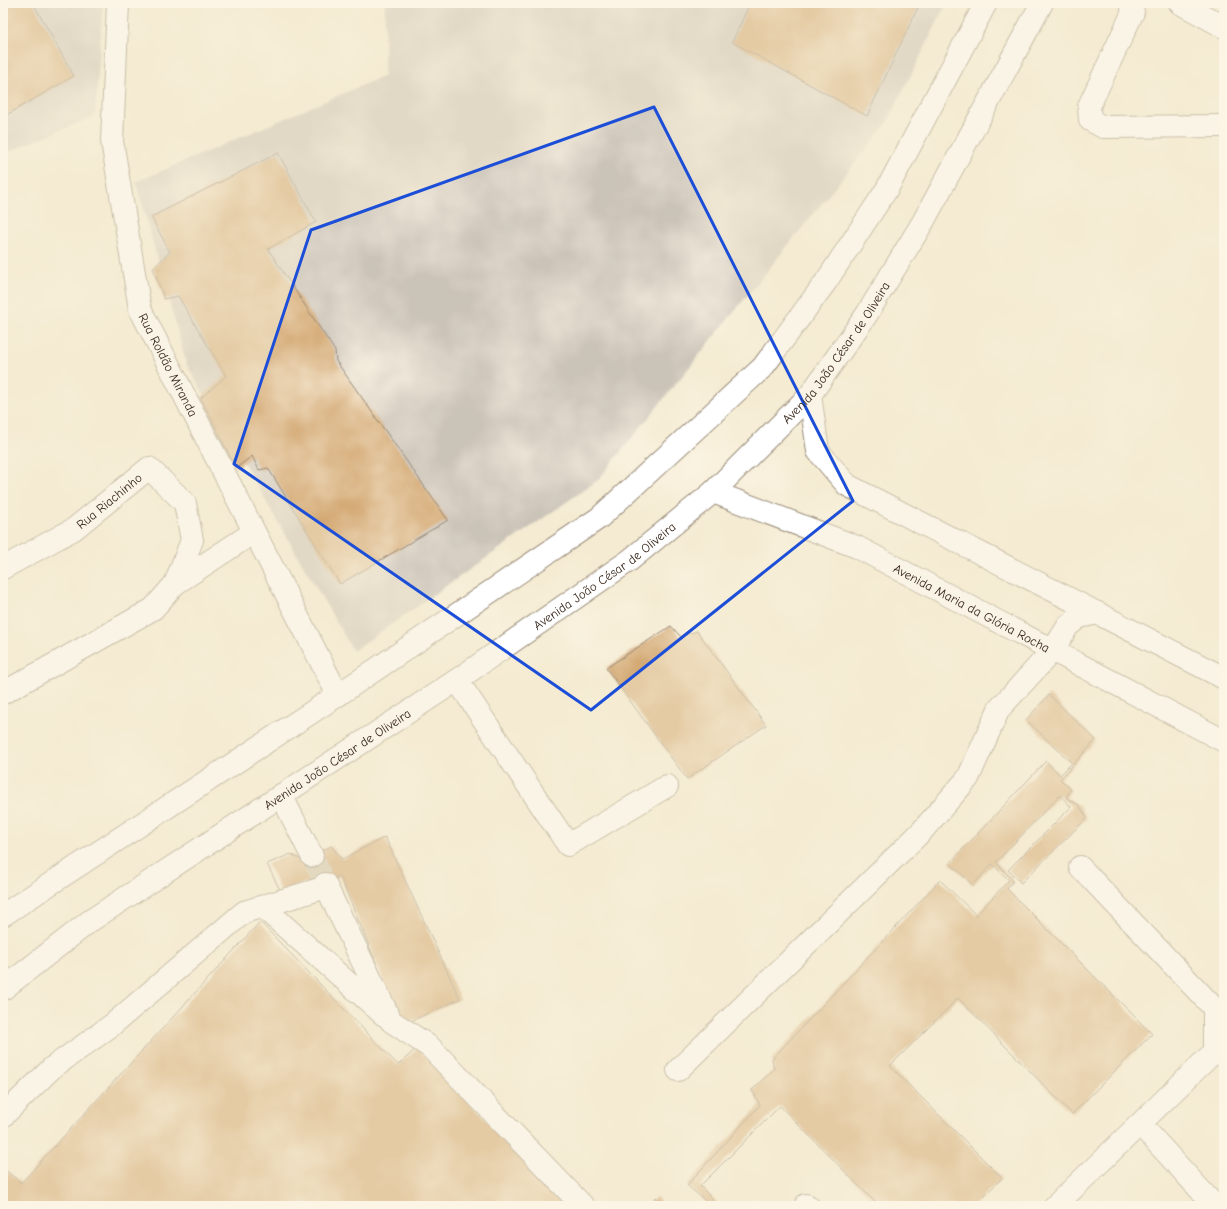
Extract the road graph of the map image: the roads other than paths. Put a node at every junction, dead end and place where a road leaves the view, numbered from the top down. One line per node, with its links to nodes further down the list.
1 (118, 3): 10 (main road, Rua Roldão Miranda)
2 (986, 3): 18 (main road)
3 (1042, 3): 8 (main road, Avenida João César de Oliveira)
4 (1132, 3): 7 (main road)
5 (1180, 3): 6 (main road)
6 (1224, 27)
7 (1224, 126)
8 (810, 395): 9 (main road, Avenida João César de Oliveira); 13 (main road)
9 (713, 492): 14 (main road, Avenida Maria da Glória Rocha); 16 (main road, Avenida João César de Oliveira)
10 (254, 532): 12 (main road); 18 (main road, Rua Roldão Miranda)
11 (3, 568): 12 (main road, Rua Riachinho)
12 (174, 584): 17 (main road, Rua Riachinho)
13 (1098, 613): 14 (main road); 15 (main road)
14 (1053, 650): 19 (main road, Avenida Maria da Glória Rocha); 28 (main road)
15 (1224, 678)
16 (457, 680): 20 (main road); 21 (main road, Avenida João César de Oliveira)
17 (3, 693)
18 (338, 695): 25 (main road)
19 (1224, 741)
20 (667, 786)
21 (281, 795): 22 (main road); 26 (main road, Avenida João César de Oliveira)
22 (312, 856)
23 (1080, 866): 30 (main road)
24 (263, 907): 27 (main road); 27 (main road); 29 (main road)
25 (3, 915)
26 (3, 989)
27 (391, 1021): 31 (main road)
28 (678, 1070)
29 (3, 1116)
30 (1140, 1124): 32 (main road); 33 (main road)
31 (583, 1206)
32 (1055, 1206)
33 (1215, 1206)

